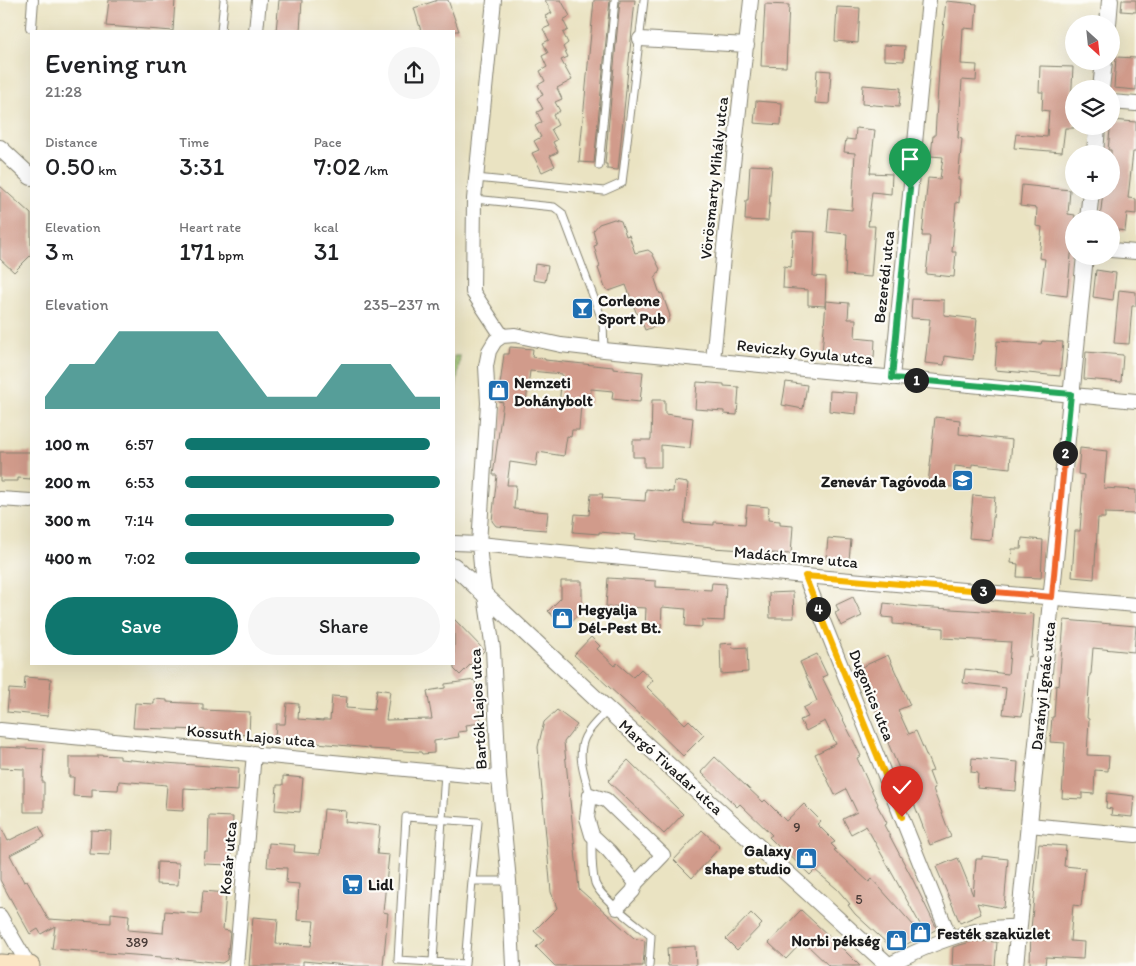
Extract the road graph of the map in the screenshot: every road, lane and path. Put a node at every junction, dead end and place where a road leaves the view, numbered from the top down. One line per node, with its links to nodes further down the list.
1 (33, 0): 11 (street)
2 (224, 0): 12 (lane)
3 (259, 0): 13 (street)
4 (494, 0): 21 (street)
5 (615, 0): 19 (lane)
6 (644, 0): 14 (lane)
7 (751, 0): 15 (street, Vörösmarty Mihály utca)
8 (929, 0): 29 (street, Bezerédi utca)
9 (1110, 0): 10 (street)
10 (1109, 15)
11 (31, 27)
12 (222, 30)
13 (256, 30)
14 (640, 39): 15 (street); 21 (lane)
15 (747, 46): 28 (street, Vörösmarty Mihály utca)
16 (1120, 103): 17 (street)
17 (1136, 104)
18 (0, 148): 20 (street)
19 (599, 166)
20 (30, 176)
21 (476, 178): 22 (street)
22 (474, 199): 26 (street); 27 (lane)
23 (1120, 251): 24 (street)
24 (1136, 252)
25 (1084, 265): 30 (street, Darányi Ignác utca)
26 (502, 336): 27 (street, Reviczky Gyula utca); 35 (street, Bartók Lajos utca)
27 (604, 350): 28 (street, Reviczky Gyula utca)
28 (713, 360): 29 (street, Reviczky Gyula utca)
29 (892, 378): 30 (street, Reviczky Gyula utca)
30 (1071, 394): 31 (street, Reviczky Gyula utca); 39 (street, Darányi Ignác utca)
31 (1136, 401)
32 (0, 499): 33 (street)
33 (30, 501)
34 (455, 543): 35 (street, Madách Imre utca)
35 (479, 544): 37 (street, Madách Imre utca); 38 (street, Bartók Lajos utca)
36 (455, 567): 38 (street, Margó Tivadar utca)
37 (805, 576): 39 (street, Madách Imre utca); 57 (street, Dugonics utca)
38 (485, 595): 41 (street, Margó Tivadar utca); 45 (street, Bartók Lajos utca)
39 (1052, 597): 40 (street, Madách Imre utca); 48 (street, Darányi Ignác utca)
40 (1136, 605)
41 (608, 710): 46 (lane); 61 (street, Margó Tivadar utca)
42 (0, 730): 43 (street, Kossuth Lajos utca)
43 (254, 753): 44 (street, Kossuth Lajos utca); 63 (street, Kosár utca)
44 (445, 772): 45 (street, Kossuth Lajos utca); 47 (lane)
45 (499, 778): 52 (street, Bartók Lajos utca)
46 (590, 795): 49 (street); 53 (street)
47 (443, 820): 51 (lane); 58 (lane); 59 (lane)
48 (1030, 825): 50 (street); 56 (street, Darányi Ignác utca)
49 (592, 835): 53 (street); 54 (lane)
50 (1136, 835)
51 (472, 881): 52 (lane); 58 (lane)
52 (509, 881): 64 (street, Bartók Lajos utca)
53 (636, 882): 54 (street)
54 (617, 908): 65 (lane)
55 (0, 916): 62 (street)
56 (1020, 927): 57 (street); 66 (street, Darányi Ignác utca)
57 (950, 938): 61 (street)
58 (433, 961): 59 (lane)
59 (403, 963)
60 (0, 964): 62 (main road)
61 (889, 965)
62 (30, 966)
63 (236, 966)
64 (513, 966)
65 (649, 966)
66 (1015, 966)

